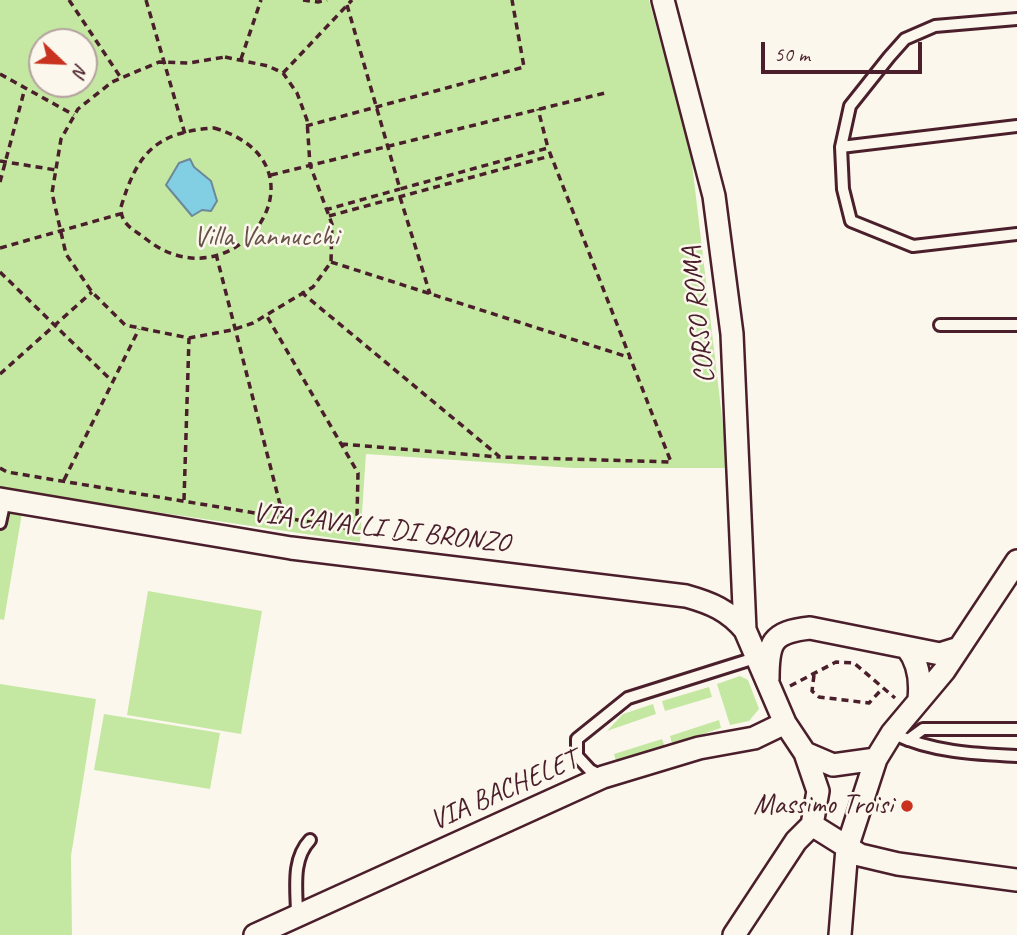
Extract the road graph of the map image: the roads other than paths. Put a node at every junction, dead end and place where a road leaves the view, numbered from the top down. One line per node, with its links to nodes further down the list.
1 (663, 0): 11 (street, CORSO ROMA)
2 (1017, 19): 4 (lane)
3 (1017, 126): 4 (lane)
4 (841, 147): 5 (lane)
5 (1017, 234)
6 (940, 325): 7 (lane)
7 (1017, 325)
8 (3, 500): 9 (lane); 11 (street, VIA CAVALLI DI BRONZO)
9 (0, 523)
10 (1017, 561): 13 (street)
11 (745, 630): 14 (street)
12 (907, 648): 13 (street); 15 (street); 16 (street)
13 (956, 649): 16 (street)
14 (755, 658): 15 (street); 23 (lane)
15 (771, 687): 17 (street)
16 (915, 704): 19 (street)
17 (785, 723): 20 (street); 23 (street, VIA BACHELET)
18 (1017, 729): 19 (lane)
19 (900, 737): 21 (lane); 22 (street)
20 (805, 753): 22 (street); 24 (street)
21 (1017, 756)
22 (876, 759): 26 (street)
23 (603, 778): 28 (street, VIA BACHELET)
24 (812, 825): 26 (street); 30 (street)
25 (310, 841): 28 (lane)
26 (847, 848): 27 (street); 31 (street)
27 (1017, 880)
28 (297, 916): 29 (street, VIA BACHELET)
29 (255, 935)
30 (734, 935)
31 (840, 935)

